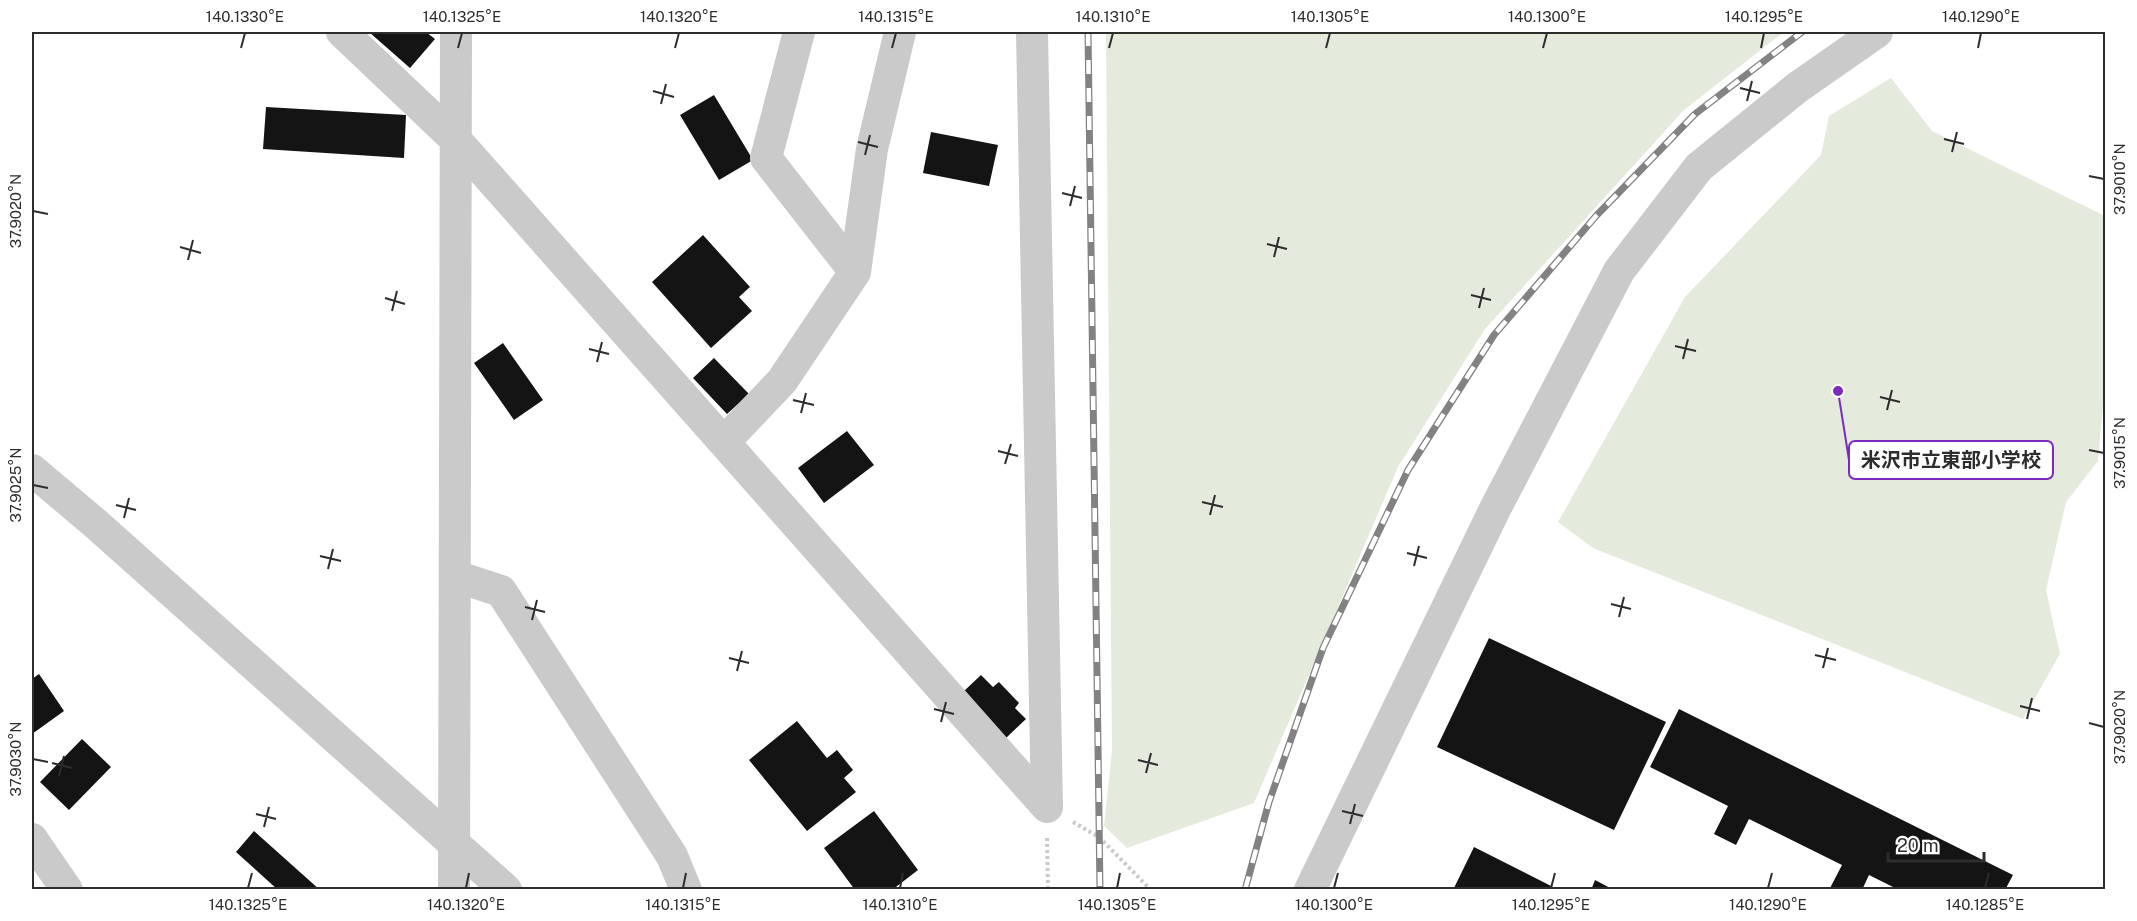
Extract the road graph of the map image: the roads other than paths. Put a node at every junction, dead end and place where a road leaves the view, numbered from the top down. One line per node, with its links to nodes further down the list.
1 (342, 32): 7 (street)
2 (456, 32): 7 (street)
3 (799, 32): 8 (street)
4 (900, 32): 8 (street)
5 (1032, 32): 9 (street)
6 (1877, 32): 18 (street)
7 (456, 140): 9 (street); 11 (street)
8 (855, 272): 9 (street)
9 (723, 442)
10 (32, 470): 13 (street)
11 (455, 576): 13 (street); 17 (street)
12 (32, 838): 14 (street)
13 (454, 846): 15 (street); 16 (street)
14 (67, 890)
15 (454, 890)
16 (506, 890)
17 (686, 890)
18 (1310, 890)

